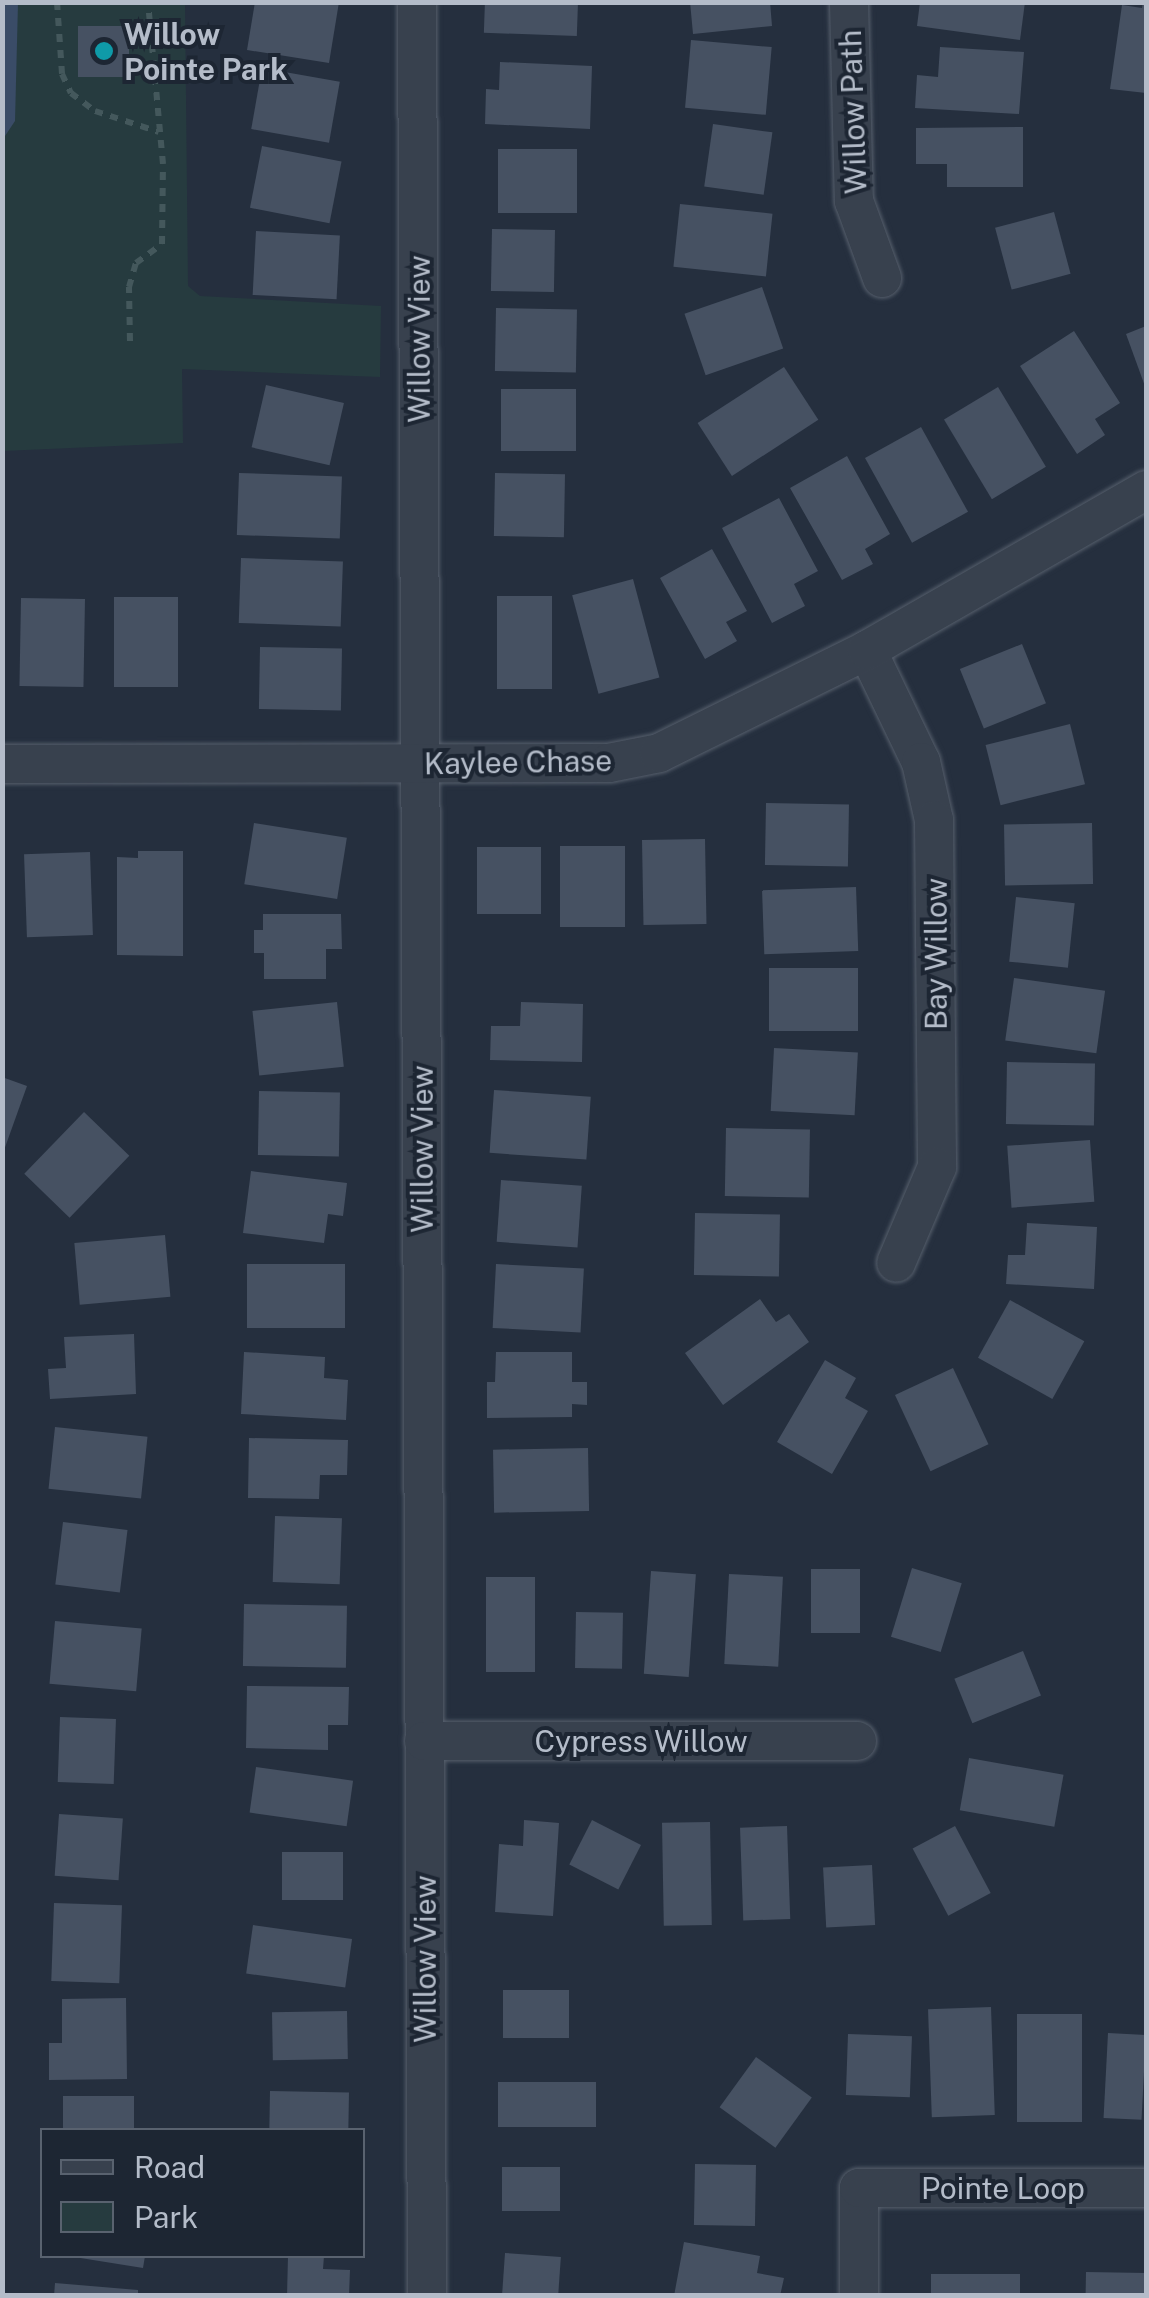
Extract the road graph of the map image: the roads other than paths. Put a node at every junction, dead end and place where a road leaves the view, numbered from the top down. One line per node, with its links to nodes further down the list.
1 (417, 2): 7 (street, Willow View)
2 (849, 2): 3 (street, Willow Path)
3 (882, 278)
4 (1146, 490): 5 (street, Kaylee Chase)
5 (867, 650): 7 (street, Kaylee Chase); 8 (street, Bay Willow)
6 (2, 764): 7 (street, Kaylee Chase)
7 (422, 764): 9 (street, Willow View)
8 (896, 1263)
9 (424, 1741): 10 (street, Cypress Willow); 12 (street, Willow View)
10 (858, 1741)
11 (1146, 2188): 13 (street, Pointe Loop)
12 (427, 2296)
13 (860, 2296)

